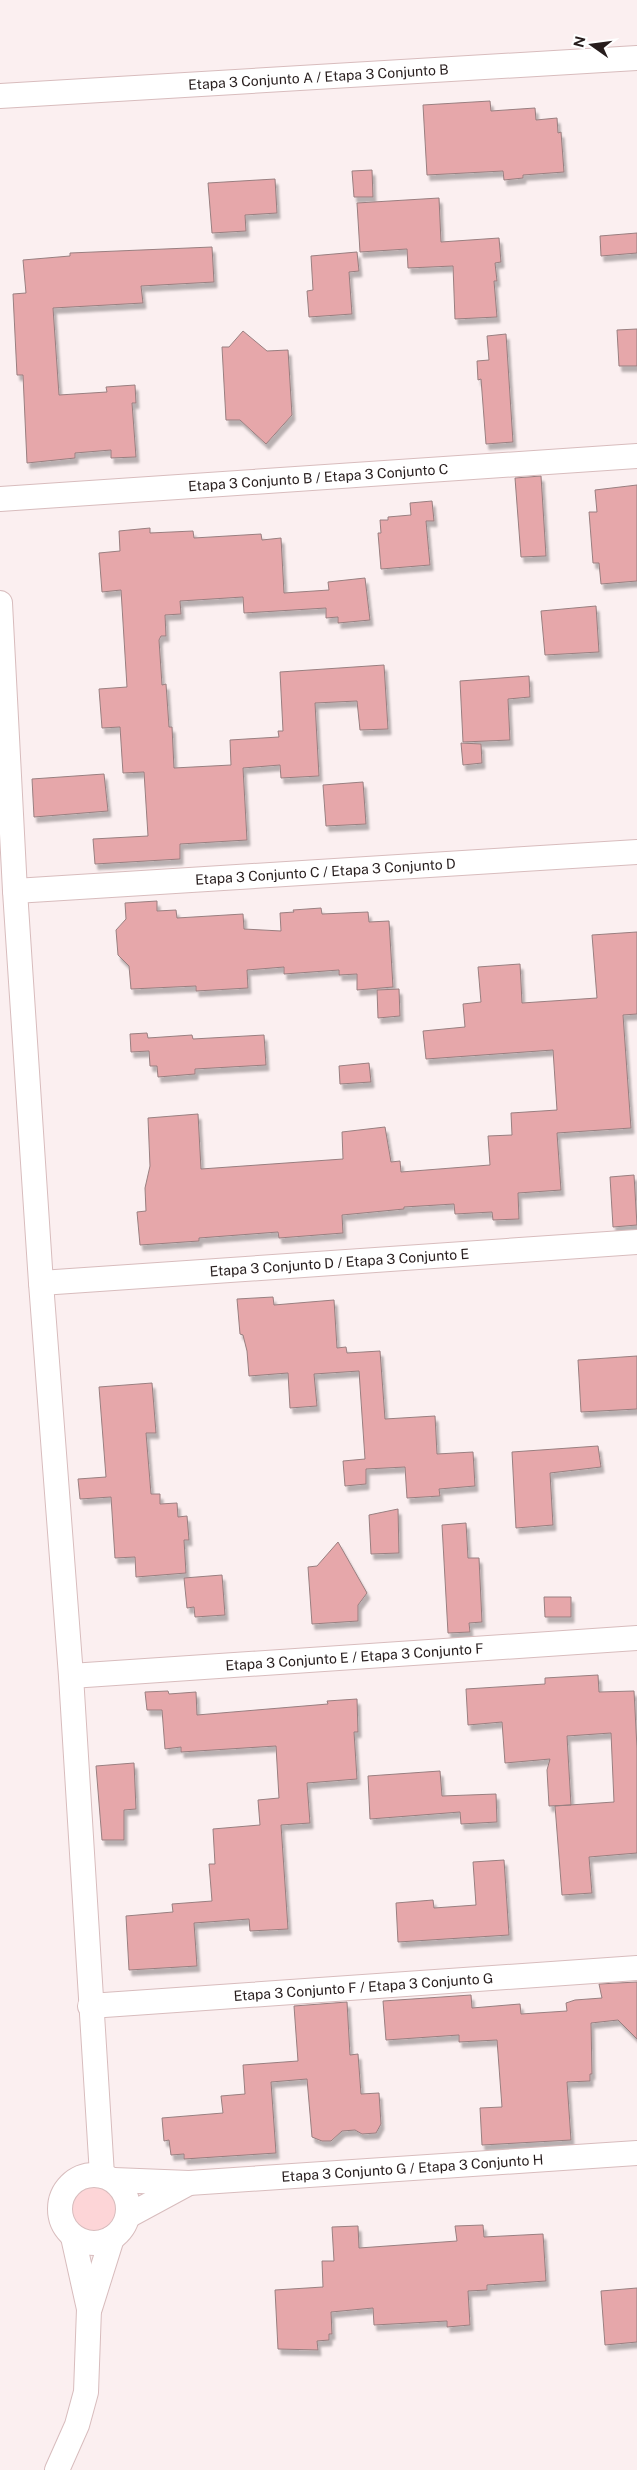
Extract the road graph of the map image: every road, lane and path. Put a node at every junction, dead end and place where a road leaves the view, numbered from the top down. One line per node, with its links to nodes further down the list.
1 (637, 58): 2 (street, Etapa 3 Conjunto A / Etapa 3 Conjunto B)
2 (0, 96)
3 (637, 456): 4 (street, Etapa 3 Conjunto B / Etapa 3 Conjunto C)
4 (0, 499)
5 (0, 603): 7 (street)
6 (637, 852): 7 (street, Etapa 3 Conjunto C / Etapa 3 Conjunto D)
7 (15, 891): 9 (street)
8 (637, 1242): 9 (street, Etapa 3 Conjunto D / Etapa 3 Conjunto E)
9 (41, 1283): 11 (street)
10 (637, 1638): 11 (street, Etapa 3 Conjunto E / Etapa 3 Conjunto F)
11 (71, 1676): 13 (street)
12 (637, 1968): 13 (street, Etapa 3 Conjunto F / Etapa 3 Conjunto G)
13 (90, 2006): 15 (street)
14 (637, 2153): 16 (street, Etapa 3 Conjunto G / Etapa 3 Conjunto H)
15 (108, 2177): 16 (street, Etapa 3 Conjunto G / Etapa 3 Conjunto H); 17 (street); 18 (street)
16 (188, 2183): 17 (street)
17 (128, 2216): 19 (street)
18 (74, 2237): 19 (street); 20 (street)
19 (112, 2238): 20 (street)
20 (89, 2310): 21 (street)
21 (57, 2470)

